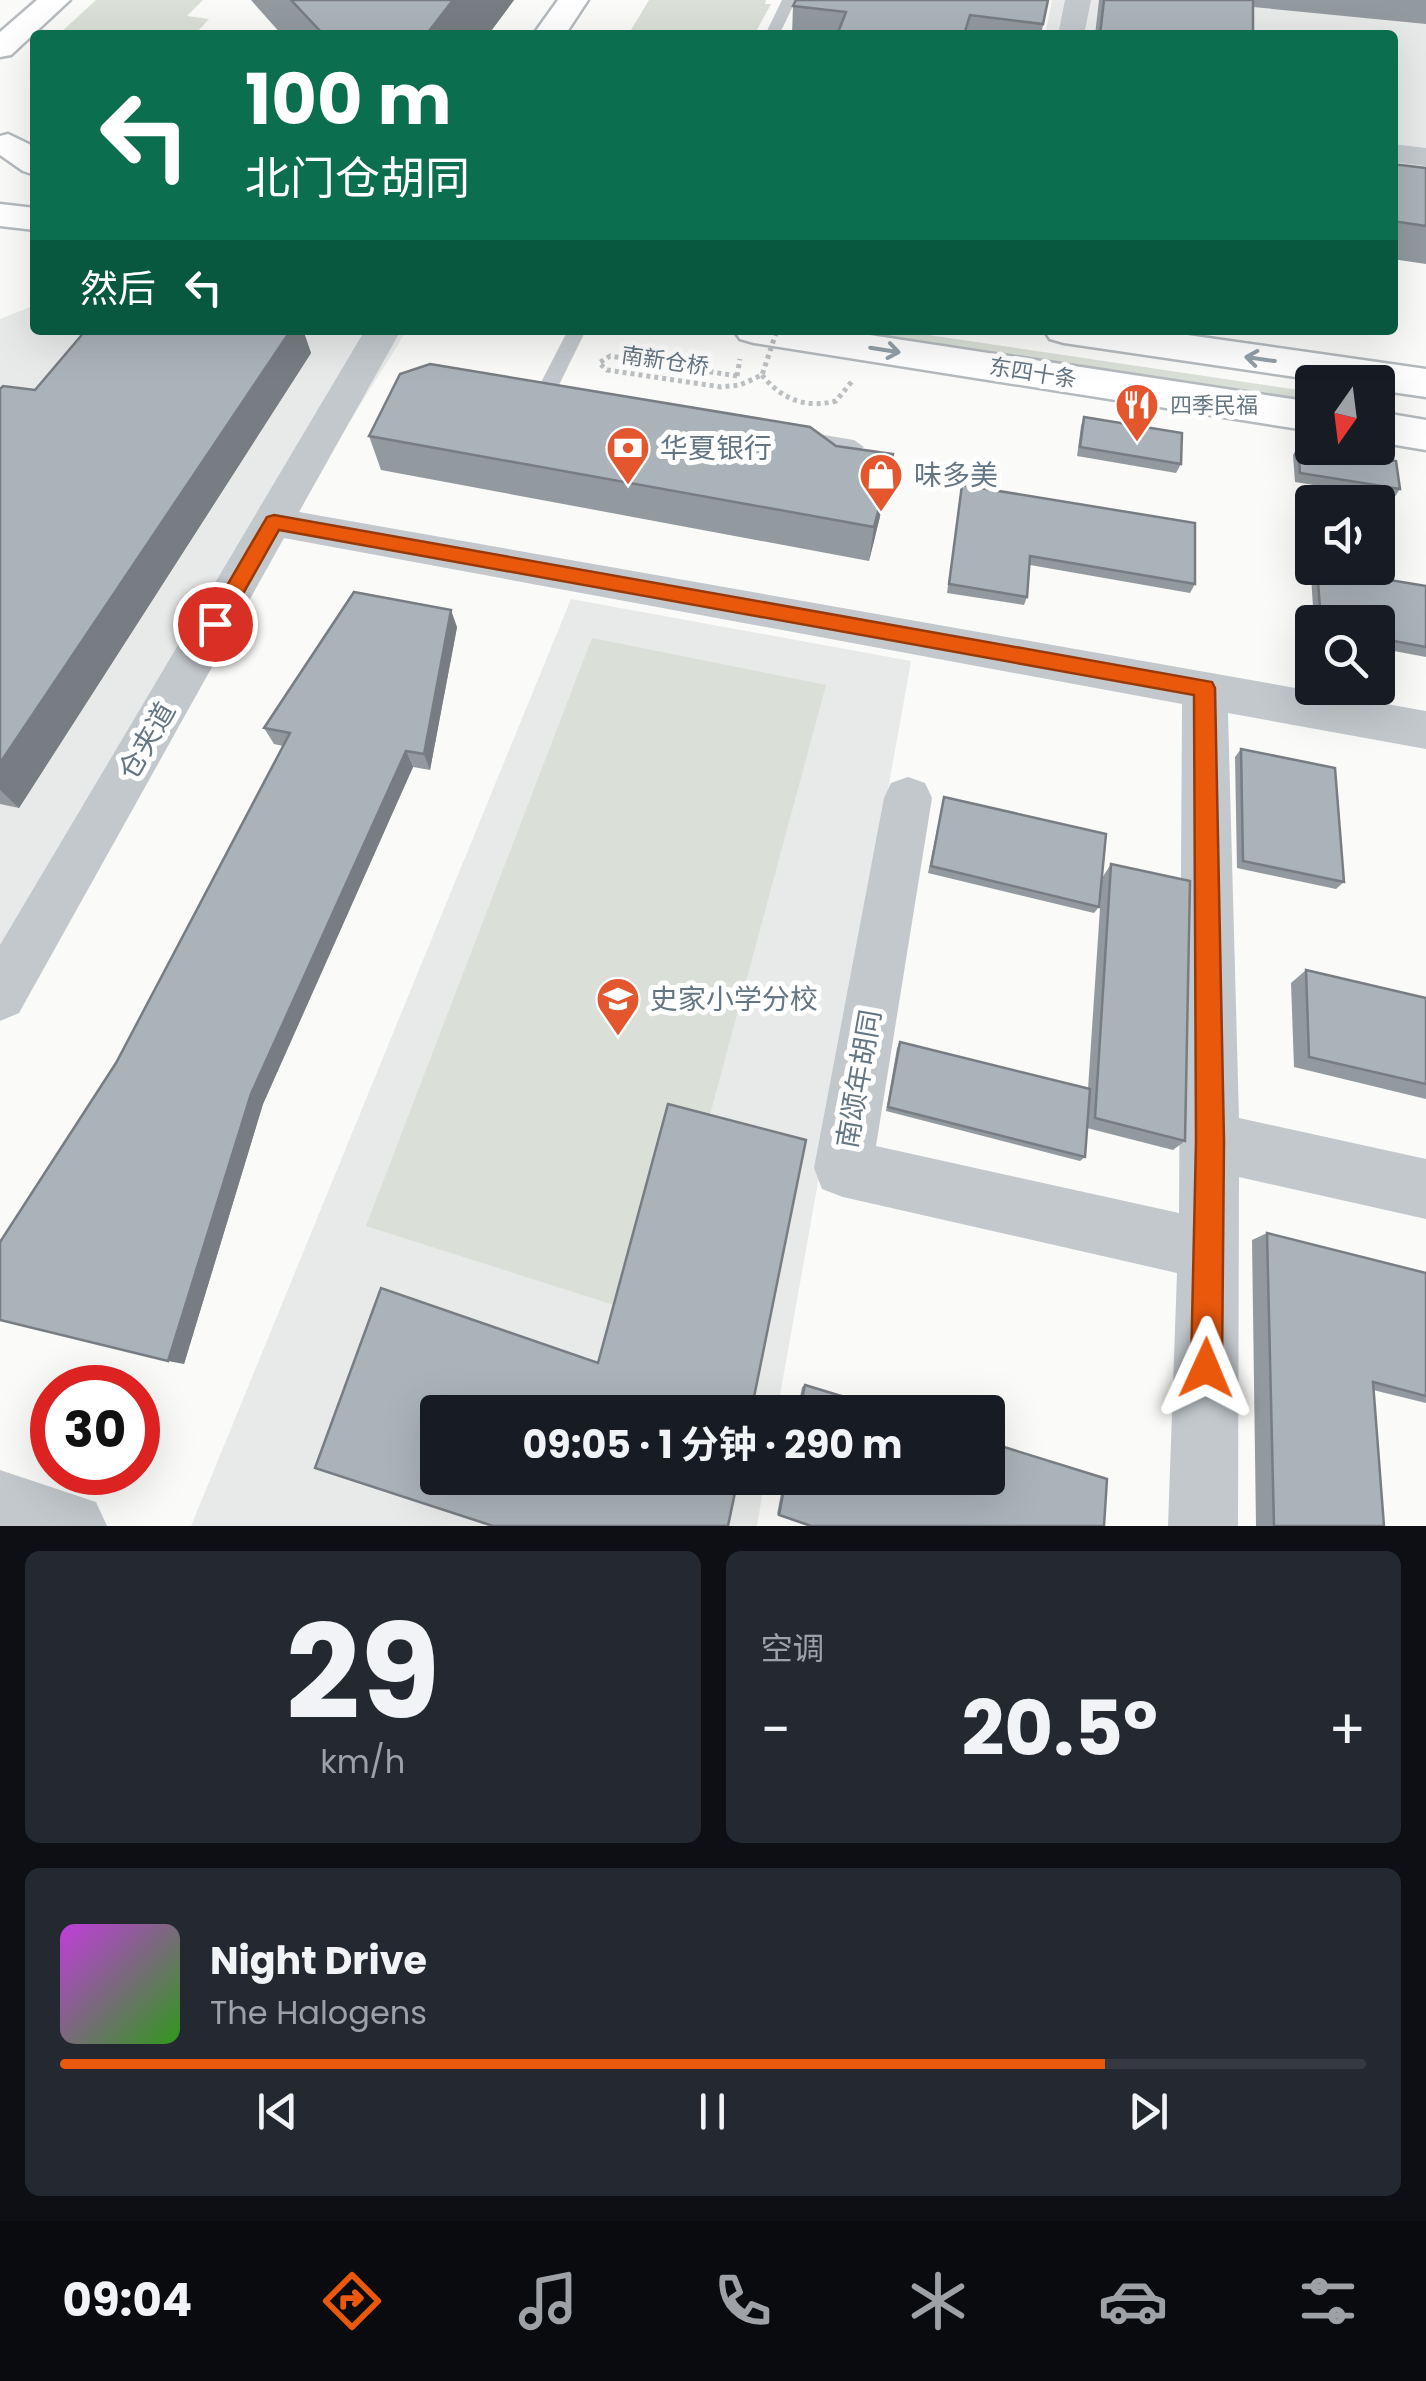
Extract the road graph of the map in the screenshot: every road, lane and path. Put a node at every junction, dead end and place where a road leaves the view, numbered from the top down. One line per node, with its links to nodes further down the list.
1 (55, 0): 10 (main road)
2 (572, 0): 6 (main road)
3 (598, 0): 7 (main road)
4 (788, 0): 8 (lane)
5 (1078, 0): 9 (street)
6 (552, 30)
7 (579, 30)
8 (774, 30)
9 (1072, 30)
10 (0, 48)
11 (1398, 154): 12 (street)
12 (1426, 158)
13 (0, 214): 14 (main road)
14 (30, 218)
15 (380, 335): 29 (street, 仓夹道)
16 (574, 335): 23 (lane)
17 (775, 335): 20 (path, bridge)
18 (1098, 335): 21 (main road, 东四十条, one-way to 18)
19 (747, 344): 20 (path, 南新仓桥, bridge); 24 (main road, 东四十条, one-way to 24)
20 (762, 375): 22 (path)
21 (1426, 383)
22 (851, 386)
23 (582, 404)
24 (1295, 415)
25 (1395, 430): 27 (main road)
26 (776, 435): 28 (lane)
27 (1426, 435)
28 (854, 447)
29 (274, 522): 30 (street); 33 (street, 仓夹道)
30 (1204, 688): 31 (street); 34 (street)
31 (1426, 730)
32 (908, 798): 36 (street, 南颂年胡同)
33 (0, 995)
34 (1210, 1141): 35 (street); 36 (street)
35 (1426, 1188)
36 (1209, 1250): 39 (street)
37 (0, 1504): 38 (street)
38 (72, 1526)
39 (1203, 1526)

